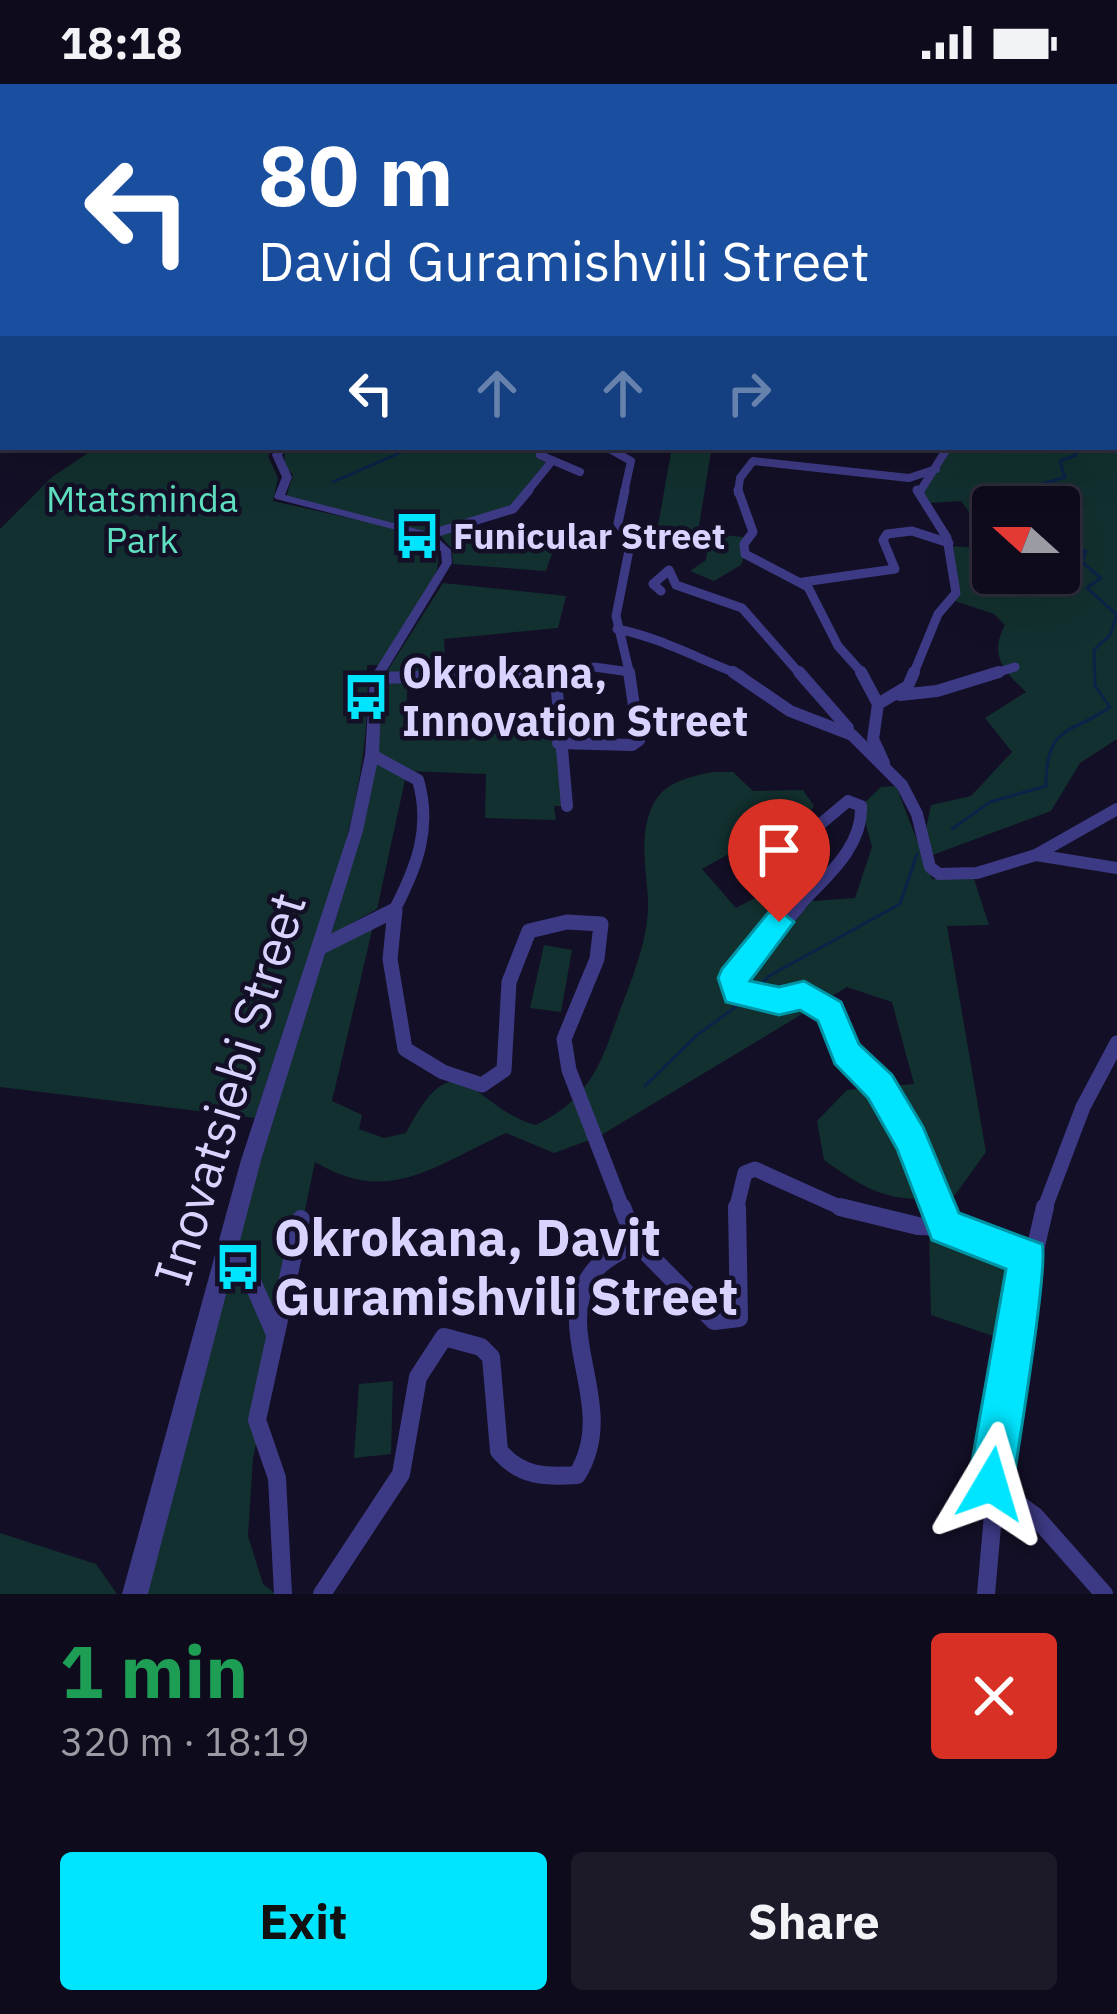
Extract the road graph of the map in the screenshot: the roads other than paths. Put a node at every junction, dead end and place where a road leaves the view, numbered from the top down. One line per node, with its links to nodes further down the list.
1 (280, 450): 8 (street)
2 (544, 450): 5 (street)
3 (611, 450): 12 (street)
4 (946, 450): 6 (street)
5 (552, 460): 7 (street); 8 (street)
6 (936, 470): 9 (street); 10 (street)
7 (580, 472)
8 (428, 535): 15 (street, Inovatsiebi Street)
9 (949, 543): 10 (street); 17 (street)
10 (802, 582): 18 (street)
11 (661, 592): 19 (street)
12 (617, 629): 14 (street); 19 (street)
13 (1015, 667): 17 (street)
14 (630, 671): 16 (street); 20 (street)
15 (376, 678): 16 (street); 21 (street, Inovatsiebi Street)
16 (556, 680): 20 (street)
17 (899, 695): 18 (street)
18 (878, 704): 22 (street)
19 (852, 735): 22 (street)
20 (558, 742): 23 (street)
21 (372, 755): 28 (street); 29 (street, Inovatsiebi Street)
22 (884, 764): 26 (street)
23 (567, 806)
24 (1117, 809): 26 (street)
25 (752, 853): 32 (street)
26 (1036, 855): 27 (street)
27 (1117, 868)
28 (394, 910): 29 (street); 33 (street)
29 (317, 949): 34 (street, Inovatsiebi Street)
30 (1117, 1042): 35 (street)
31 (301, 1219): 36 (street)
32 (946, 1227): 33 (street); 35 (street)
33 (636, 1242): 40 (street)
34 (228, 1245): 36 (street); 38 (street, Inovatsiebi Street)
35 (1028, 1258): 37 (street)
36 (275, 1334): 39 (street)
37 (991, 1484): 41 (street); 42 (street)
38 (135, 1594)
39 (283, 1594)
40 (322, 1594)
41 (986, 1594)
42 (1104, 1594)

